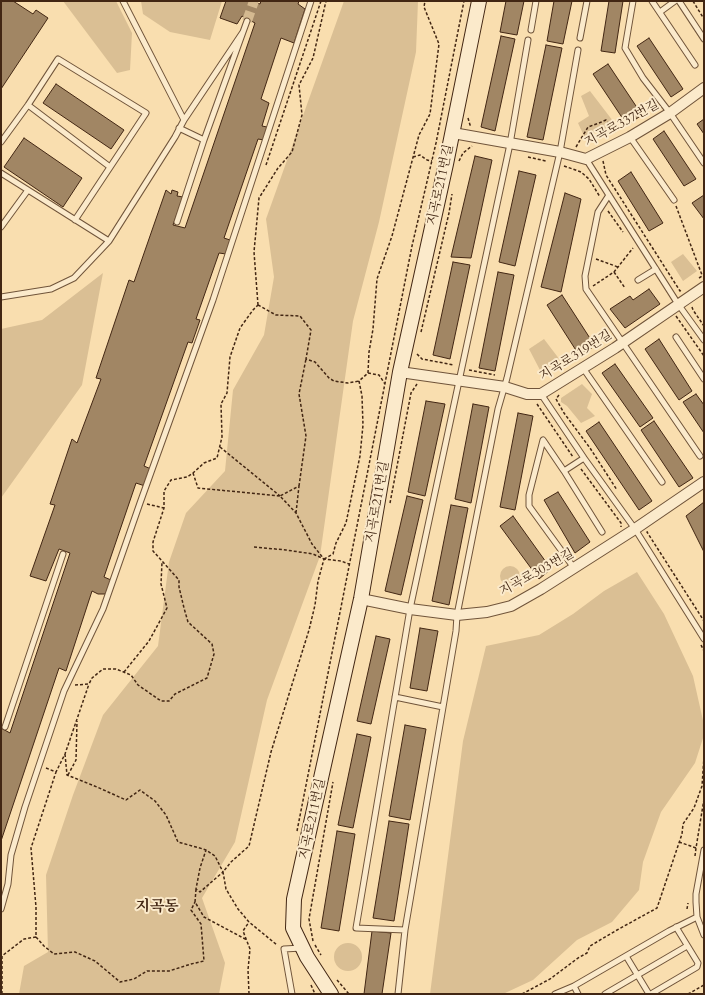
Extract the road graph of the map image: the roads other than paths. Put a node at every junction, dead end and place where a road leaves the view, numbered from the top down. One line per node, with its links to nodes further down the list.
1 (123, 1): 22 (lane)
2 (311, 1): 72 (lane)
3 (479, 1): 24 (main road, 지곡로211번길)
4 (536, 1): 12 (lane)
5 (587, 1): 14 (lane)
6 (633, 1): 21 (lane)
7 (652, 1): 10 (lane)
8 (675, 1): 10 (lane)
9 (679, 1): 15 (lane)
10 (660, 12): 18 (lane)
11 (247, 21): 13 (lane)
12 (530, 30)
13 (243, 32): 22 (lane); 26 (lane)
14 (580, 38)
15 (704, 39)
16 (528, 40): 28 (lane)
17 (578, 50): 29 (lane)
18 (695, 65)
19 (704, 88): 21 (street, 지곡로337번길)
20 (28, 105): 27 (lane); 32 (lane); 32 (lane)
21 (670, 113): 25 (street, 지곡로337번길); 31 (lane)
22 (184, 120): 23 (lane)
23 (179, 128): 26 (lane); 40 (lane)
24 (452, 133): 28 (street, 지곡로337번길); 50 (main road, 지곡로211번길)
25 (630, 137): 30 (street, 지곡로337번길); 36 (lane)
26 (204, 140): 38 (lane)
27 (1, 142)
28 (510, 144): 29 (street, 지곡로337번길); 52 (lane)
29 (560, 152): 30 (street, 지곡로337번길); 53 (lane)
30 (586, 159): 35 (lane)
31 (704, 163)
32 (110, 167): 37 (lane)
33 (1, 174): 34 (lane)
34 (28, 190): 37 (lane); 39 (lane)
35 (609, 195): 41 (lane); 48 (lane)
36 (674, 200)
37 (75, 220): 40 (lane)
38 (177, 222)
39 (1, 226)
40 (109, 241): 44 (lane)
41 (656, 269): 42 (lane); 45 (lane)
42 (638, 280)
43 (704, 287): 45 (street, 지곡로319번길)
44 (1, 297)
45 (678, 304): 47 (lane); 48 (street, 지곡로319번길)
46 (676, 337): 51 (lane)
47 (704, 340)
48 (623, 342): 49 (street, 지곡로319번길); 55 (lane)
49 (583, 368): 54 (street, 지곡로319번길); 58 (lane)
50 (400, 372): 52 (street, 지곡로319번길); 64 (main road, 지곡로211번길)
51 (704, 379)
52 (460, 380): 53 (street, 지곡로319번길); 65 (lane)
53 (505, 387): 54 (street, 지곡로319번길); 66 (lane)
54 (541, 394): 56 (lane)
55 (700, 456)
56 (584, 458): 57 (lane); 60 (lane)
57 (564, 471): 61 (lane); 63 (lane)
58 (662, 482)
59 (704, 482): 60 (street, 지곡로303번길)
60 (635, 529): 63 (street, 지곡로303번길); 67 (lane)
61 (602, 532)
62 (63, 554): 70 (lane)
63 (574, 568): 66 (street, 지곡로303번길)
64 (361, 599): 65 (street, 지곡로303번길); 78 (main road, 지곡로211번길)
65 (410, 609): 66 (street, 지곡로303번길); 68 (lane)
66 (457, 614): 69 (lane)
67 (704, 639)
68 (395, 697): 69 (lane); 75 (lane)
69 (443, 707): 75 (lane)
70 (5, 727)
71 (704, 850): 73 (lane)
72 (1, 909)
73 (697, 917): 74 (lane); 76 (lane)
74 (676, 927): 77 (lane); 79 (lane)
75 (405, 930): 84 (lane)
76 (704, 935)
77 (687, 946): 80 (lane); 88 (lane)
78 (302, 948): 82 (main road, 지곡로211번길); 83 (lane)
79 (626, 956): 80 (lane); 81 (lane)
80 (638, 975): 87 (lane); 88 (lane)
81 (574, 986): 85 (lane); 86 (lane)
82 (333, 993)
83 (292, 994)
84 (398, 994)
85 (555, 994)
86 (578, 994)
87 (605, 994)
88 (650, 994)

